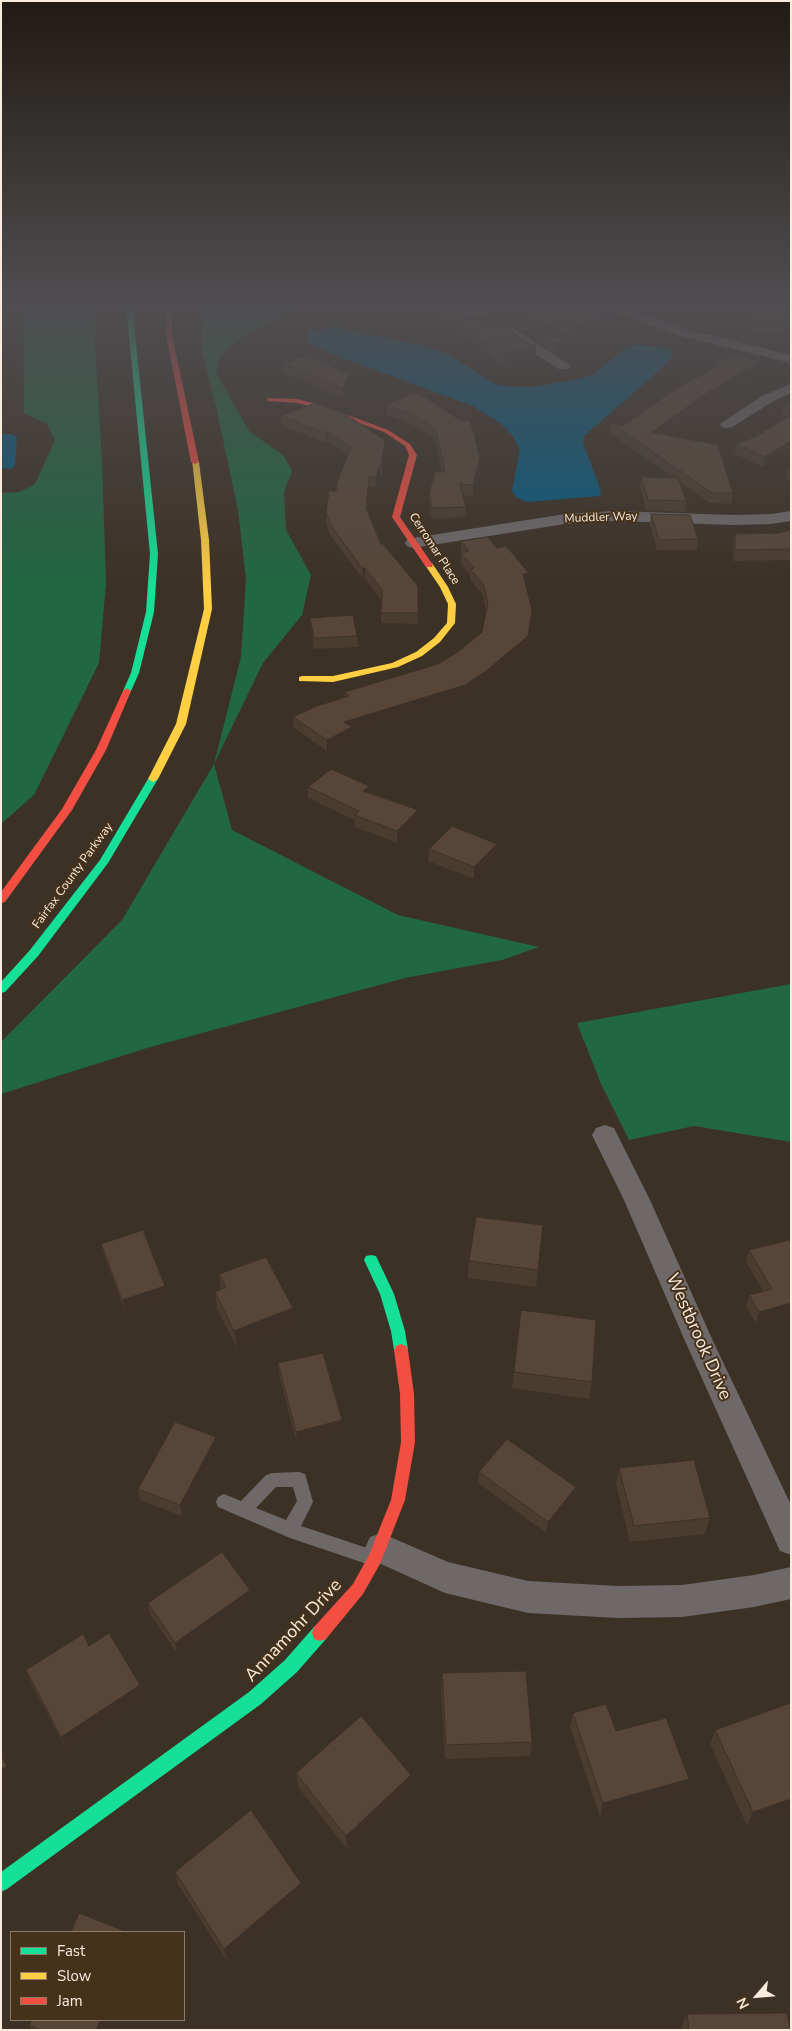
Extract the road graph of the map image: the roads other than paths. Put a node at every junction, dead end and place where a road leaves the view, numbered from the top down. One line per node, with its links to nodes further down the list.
1 (139, 400): 9 (main road)
2 (183, 400): 10 (main road, Fairfax County Parkway)
3 (270, 400): 7 (main road, Cerromar Place)
4 (766, 400): 5 (street)
5 (727, 424)
6 (791, 516): 7 (street, Muddler Way)
7 (413, 543): 8 (main road, Cerromar Place)
8 (302, 679)
9 (1, 900)
10 (1, 989)
11 (605, 1135): 16 (street, Westbrook Drive)
12 (371, 1260): 17 (main road, Annamohr Drive)
13 (224, 1502): 14 (lane)
14 (243, 1510): 15 (lane); 15 (lane)
15 (290, 1530): 17 (lane)
16 (791, 1540)
17 (378, 1554): 18 (street); 19 (main road, Annamohr Drive)
18 (791, 1582)
19 (1, 1882)

